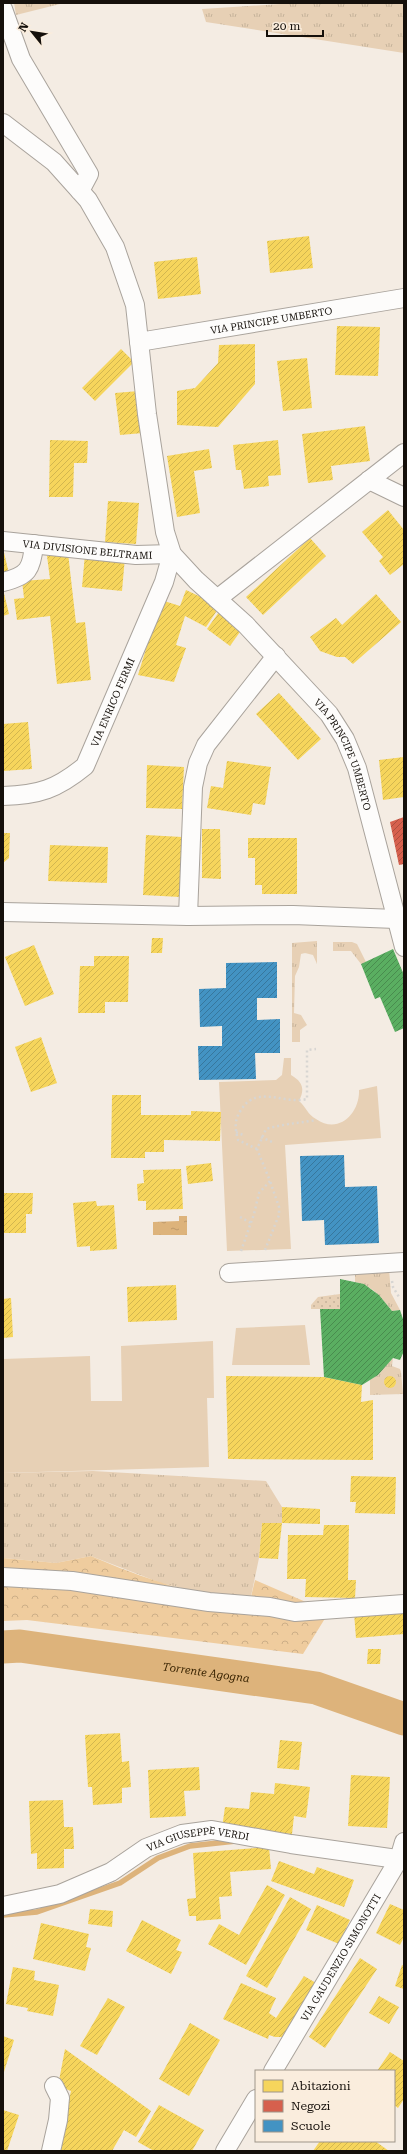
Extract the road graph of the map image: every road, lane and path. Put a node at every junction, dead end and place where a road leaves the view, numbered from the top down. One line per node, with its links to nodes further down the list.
1 (3, 9): 3 (street)
2 (3, 123): 3 (street)
3 (80, 191): 5 (street)
4 (404, 298): 5 (street, VIA PRINCIPE UMBERTO)
5 (139, 342): 11 (street)
6 (404, 453): 7 (street)
7 (369, 480): 8 (street); 13 (street)
8 (404, 497)
9 (3, 541): 10 (street, VIA DIVISIONE BELTRAMI)
10 (34, 544): 11 (street, VIA DIVISIONE BELTRAMI); 12 (street)
11 (172, 554): 13 (street, VIA PRINCIPE UMBERTO); 15 (street, VIA ENRICO FERMI)
12 (3, 582)
13 (217, 599): 14 (street, VIA PRINCIPE UMBERTO)
14 (276, 656): 17 (street); 18 (street, VIA PRINCIPE UMBERTO)
15 (3, 796)
16 (3, 912): 17 (street)
17 (188, 916): 18 (street)
18 (396, 919): 19 (street, VIA PRINCIPE UMBERTO)
19 (404, 944)
20 (316, 1049): 22 (path)
21 (316, 1120): 24 (path)
22 (236, 1132): 23 (path); 26 (path)
23 (243, 1135)
24 (261, 1137): 25 (path); 26 (path)
25 (272, 1142)
26 (258, 1149): 27 (path)
27 (270, 1181): 29 (path); 30 (path)
28 (240, 1217): 29 (path)
29 (251, 1223): 31 (path)
30 (265, 1250)
31 (240, 1251)
32 (404, 1262): 33 (street)
33 (229, 1272)
34 (3, 1576): 35 (street)
35 (404, 1604)
36 (404, 1842): 37 (street, VIA GAUDENZIO SIMONOTTI)
37 (402, 1860): 38 (street, VIA GIUSEPPE VERDI); 39 (street, VIA GAUDENZIO SIMONOTTI)
38 (3, 1906)
39 (274, 2070)
40 (54, 2086): 42 (street)
41 (255, 2101): 43 (street)
42 (50, 2151)
43 (225, 2151)

